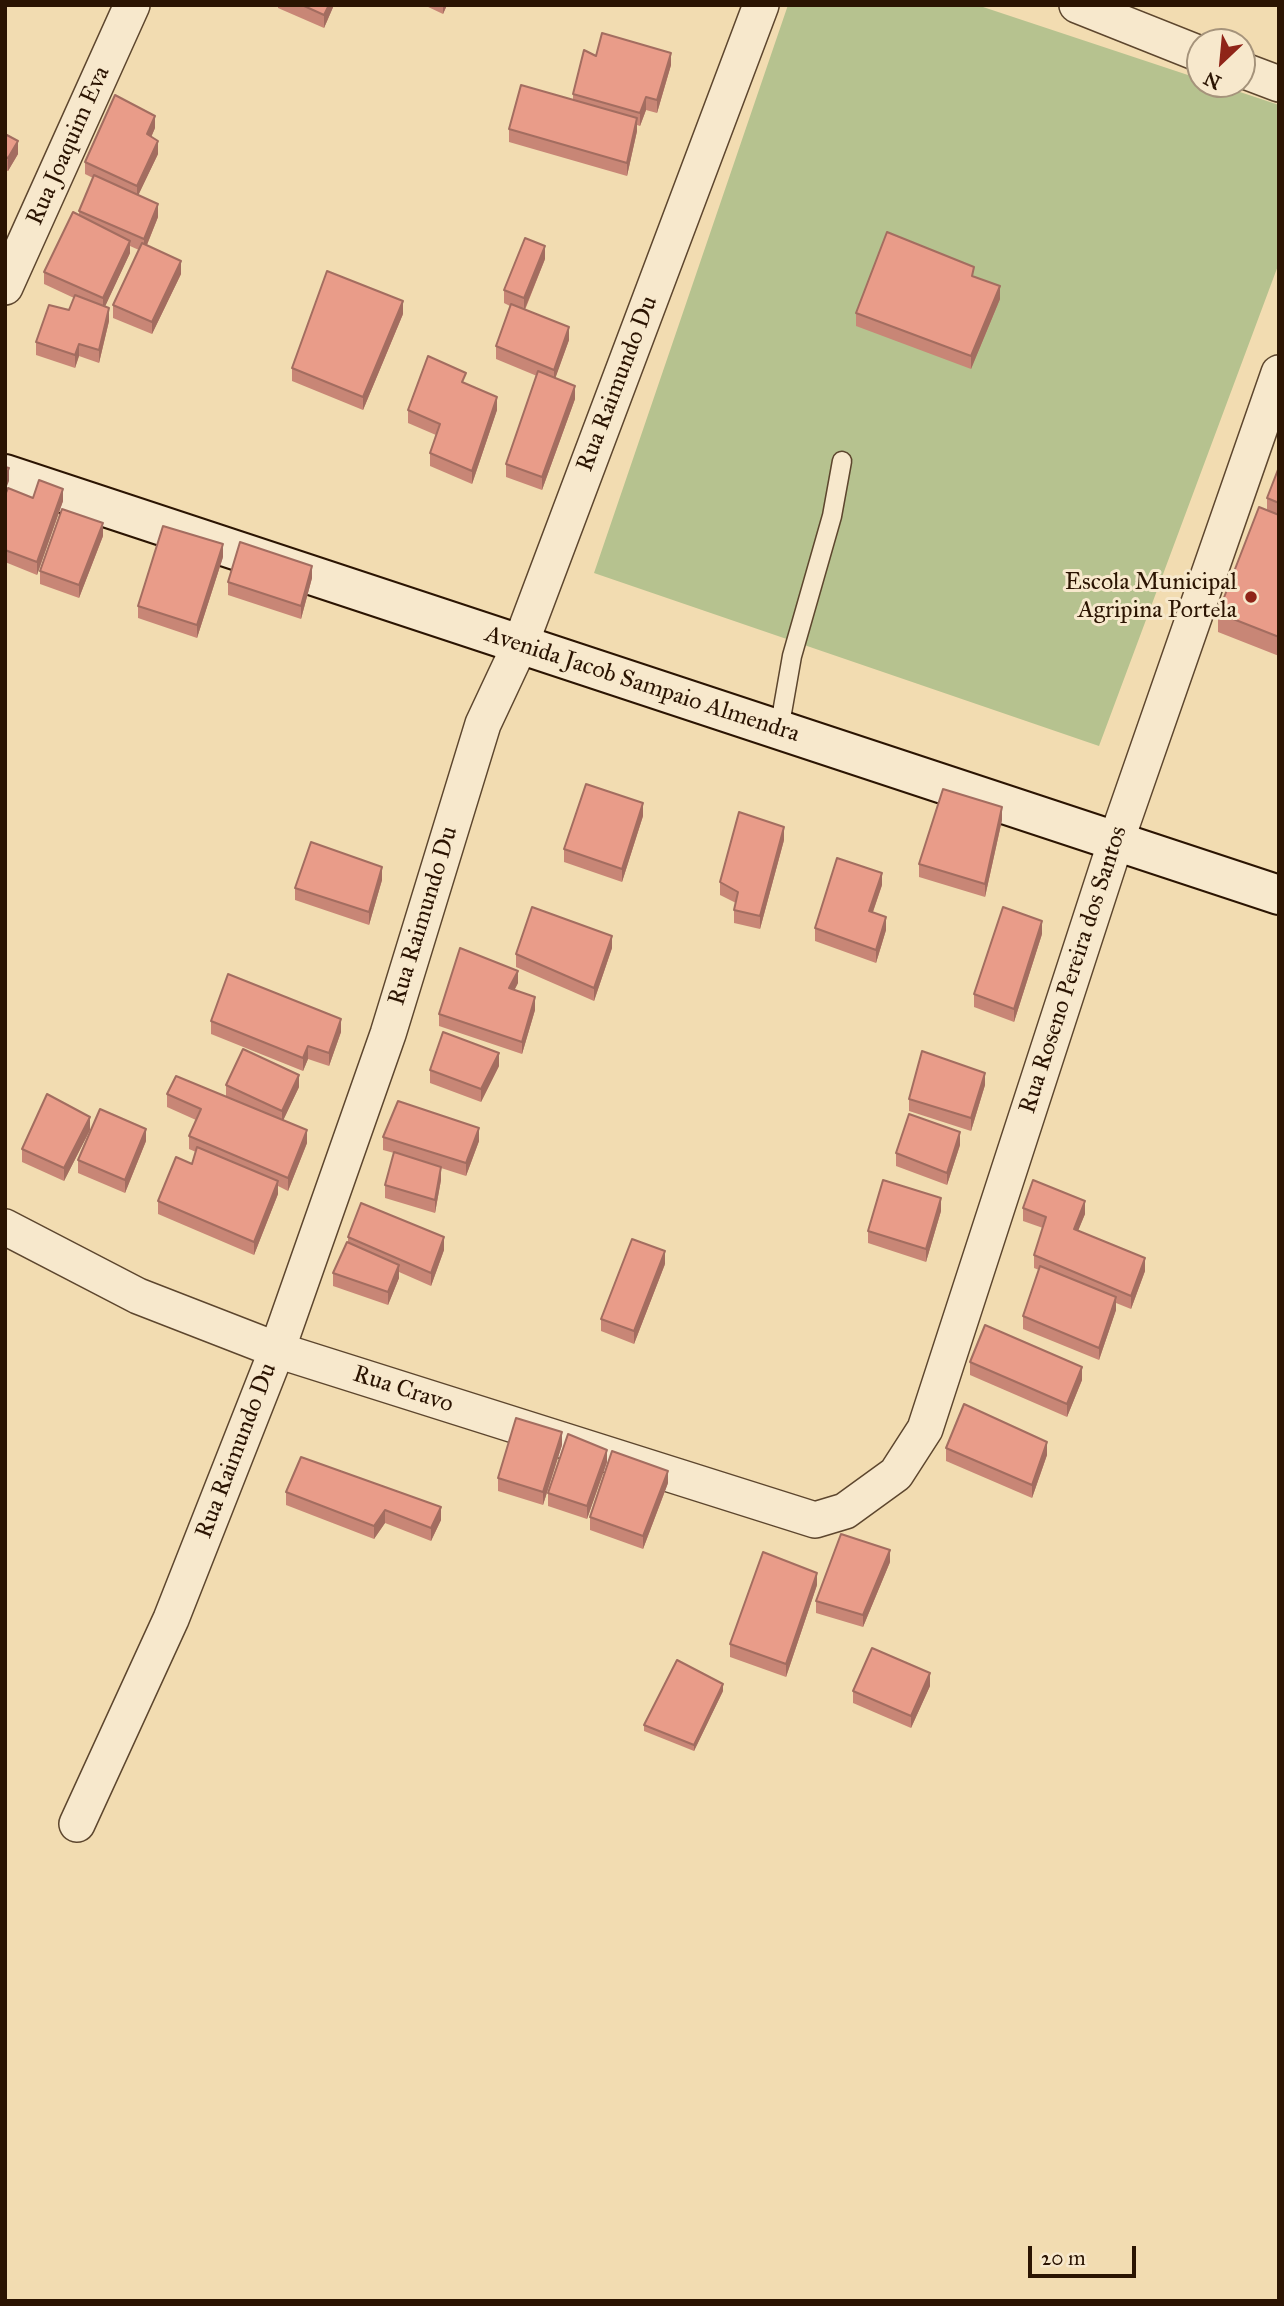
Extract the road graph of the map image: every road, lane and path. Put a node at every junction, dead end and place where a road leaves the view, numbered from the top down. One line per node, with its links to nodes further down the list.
1 (132, 5): 7 (street, Rua Joaquim Eva)
2 (761, 5): 11 (street, Rua Raimundo Du)
3 (1077, 5): 4 (street)
4 (1186, 48)
5 (1256, 76): 6 (street)
6 (1279, 85)
7 (5, 287)
8 (1279, 373): 13 (street, Rua Roseno Pereira dos Santos)
9 (842, 461): 12 (lane)
10 (5, 474): 11 (main road, Avenida Jacob Sampaio Almendra)
11 (520, 645): 12 (main road, Avenida Jacob Sampaio Almendra); 16 (street, Rua Raimundo Du)
12 (779, 730): 13 (main road, Avenida Jacob Sampaio Almendra)
13 (1115, 841): 14 (main road, Avenida Jacob Sampaio Almendra); 17 (street, Rua Roseno Pereira dos Santos)
14 (1279, 895)
15 (5, 1227): 16 (street, Rua Cravo)
16 (277, 1350): 17 (street, Rua Cravo); 18 (street, Rua Raimundo Du)
17 (815, 1520)
18 (77, 1824)

